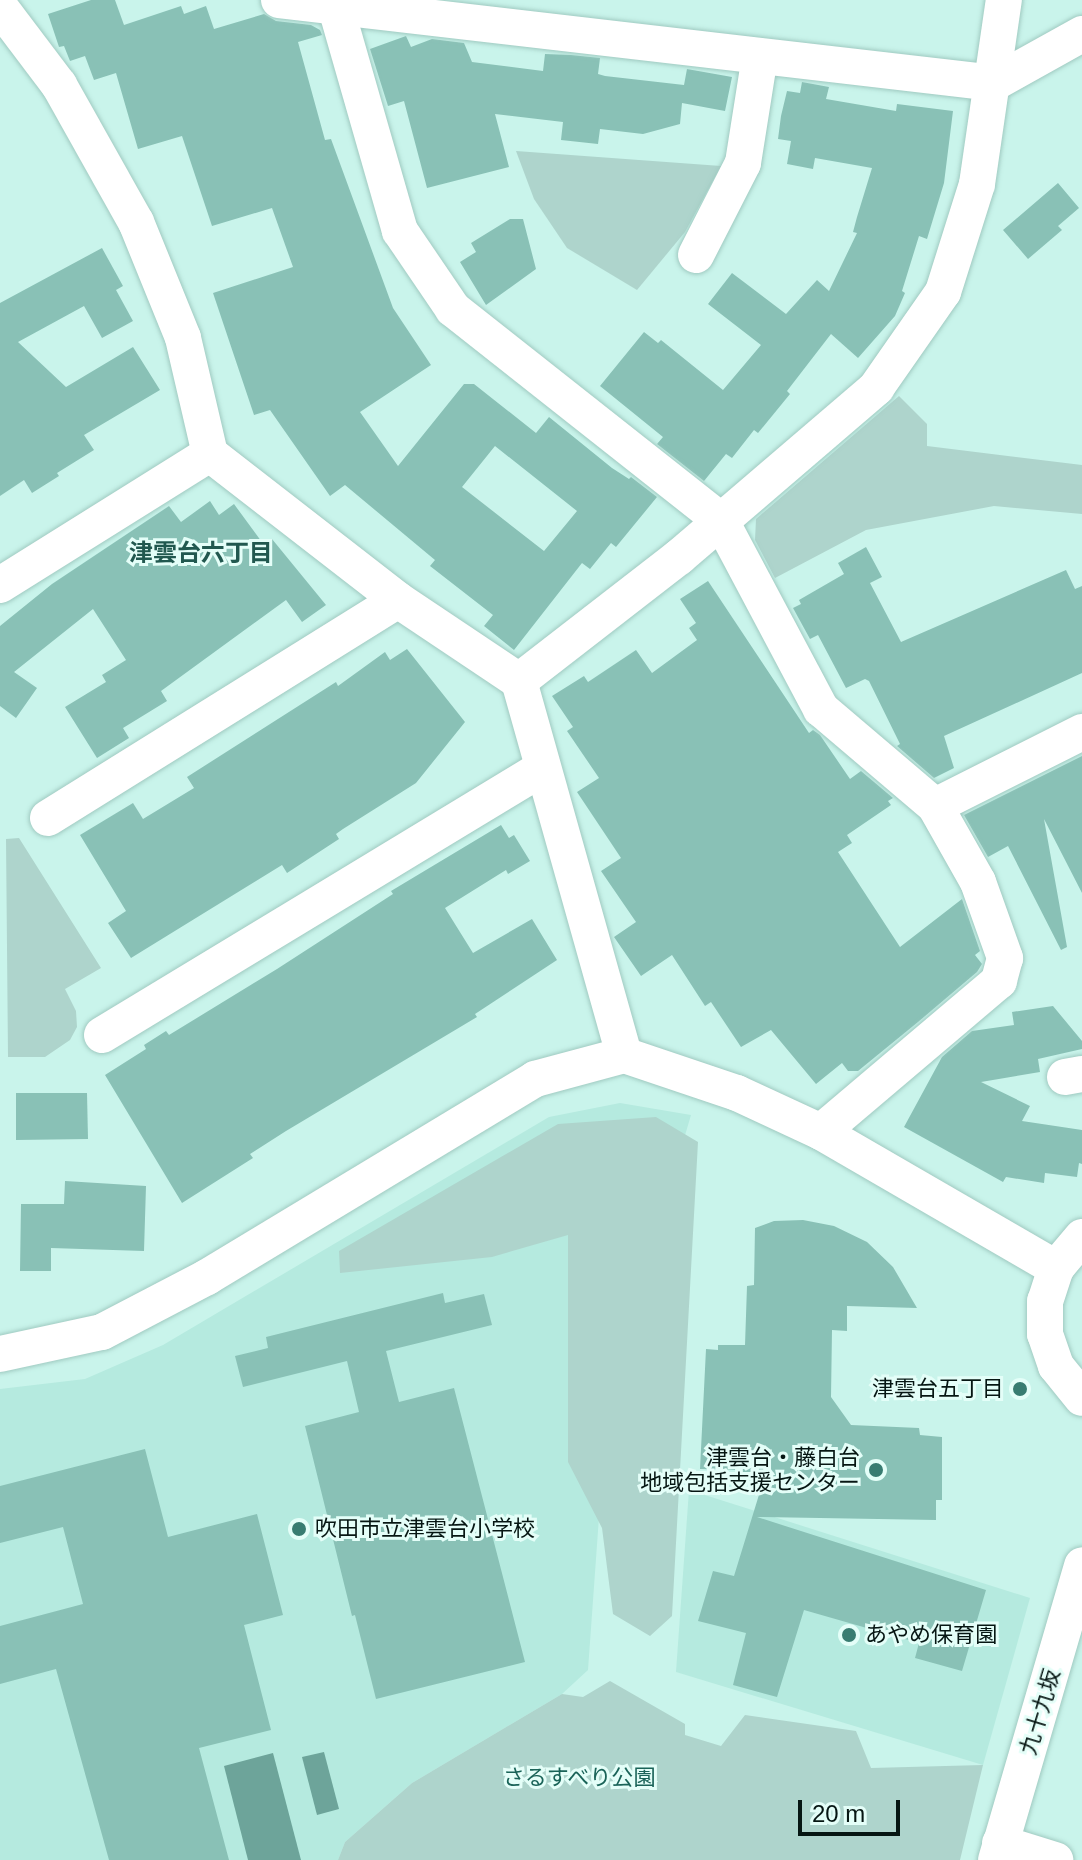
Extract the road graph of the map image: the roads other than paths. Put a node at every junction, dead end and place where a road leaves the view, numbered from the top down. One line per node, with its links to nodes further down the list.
1 (279, 0): 4 (street)
2 (1004, 0): 7 (street)
3 (0, 7): 9 (street)
4 (336, 8): 6 (street); 10 (street)
5 (1082, 34): 7 (street)
6 (760, 56): 7 (street); 8 (street)
7 (994, 83): 10 (street)
8 (696, 255)
9 (210, 454): 11 (street); 12 (street)
10 (721, 521): 13 (street); 16 (street)
11 (0, 585)
12 (398, 600): 13 (street); 17 (street)
13 (519, 681): 15 (street)
14 (1082, 732): 16 (street)
15 (541, 769): 18 (street); 19 (street)
16 (935, 806): 20 (street)
17 (48, 818)
18 (102, 1035)
19 (624, 1055): 20 (street); 23 (street)
20 (821, 1132): 22 (street)
21 (1082, 1237): 22 (street)
22 (1056, 1268): 24 (street)
23 (0, 1354)
24 (1082, 1398)
25 (1082, 1565): 26 (street, 九十九坂)
26 (998, 1852): 27 (street)
27 (1055, 1860)

